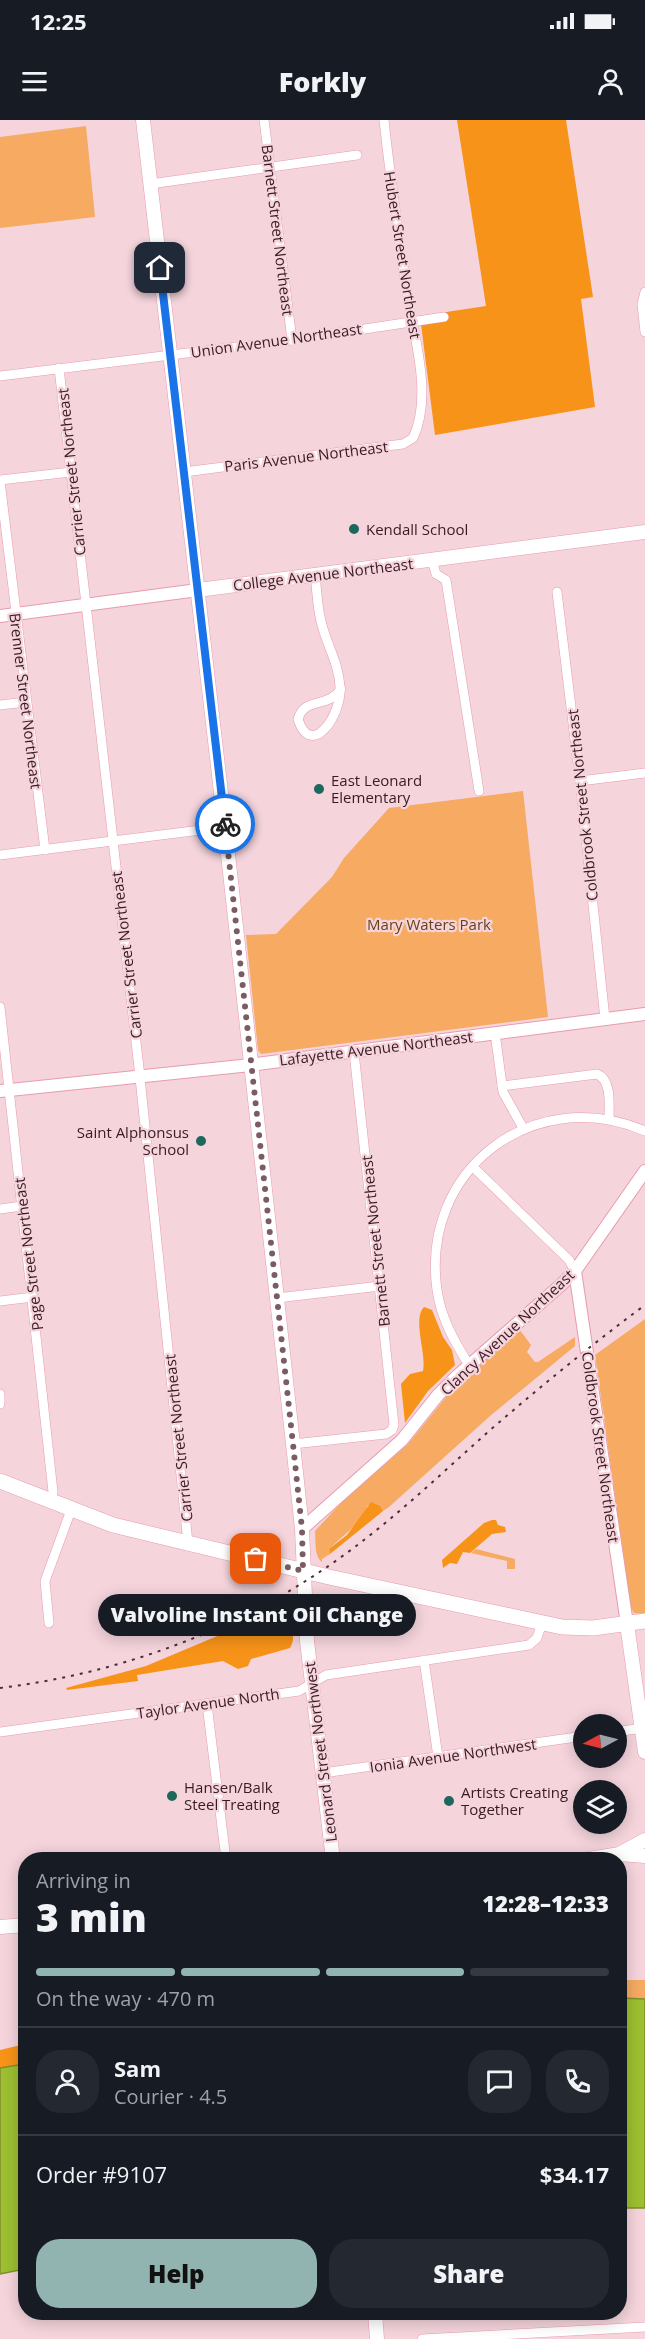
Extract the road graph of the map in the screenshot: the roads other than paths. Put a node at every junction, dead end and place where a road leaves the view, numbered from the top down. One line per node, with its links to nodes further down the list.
1 (143, 120): 6 (main road, Leonard Street Northwest)
2 (264, 120): 5 (street, Barnett Street Northeast)
3 (384, 120): 9 (street, Hubert Street Northeast)
4 (357, 155): 5 (street)
5 (270, 167): 6 (street); 11 (street, Barnett Street Northeast)
6 (150, 184): 12 (main road, Leonard Street Northwest)
7 (645, 292): 10 (street)
8 (444, 317): 9 (street, Union Avenue Northeast)
9 (411, 321): 11 (street, Union Avenue Northeast); 15 (street, Hubert Street Northeast)
10 (645, 332)
11 (292, 340): 12 (street, Union Avenue Northeast)
12 (171, 354): 13 (street, Union Avenue Northeast); 17 (main road, Leonard Street Northwest)
13 (59, 368): 14 (street, Union Avenue Northeast); 16 (street, Carrier Street Northeast)
14 (0, 376)
15 (421, 390): 17 (street, Paris Avenue Northeast)
16 (70, 472): 18 (street); 24 (street, Carrier Street Northeast)
17 (184, 472): 22 (main road, Leonard Street Northwest)
18 (0, 480): 25 (street, Brenner Street Northeast)
19 (645, 532): 20 (main road, College Avenue Northeast)
20 (432, 560): 21 (main road, College Avenue Northeast); 32 (street)
21 (315, 575): 22 (main road, College Avenue Northeast); 27 (street)
22 (198, 591): 24 (street, College Avenue Northeast); 33 (main road, Leonard Street Northwest)
23 (557, 592): 31 (street, Coldbrook Street Northeast)
24 (86, 605): 25 (street, College Avenue Northeast); 34 (street, Carrier Street Northeast)
25 (15, 614): 26 (street, College Avenue Northeast); 28 (street, Brenner Street Northeast)
26 (0, 616)
27 (341, 689): 27 (street)
28 (26, 702): 29 (street); 35 (street, Brenner Street Northeast)
29 (0, 705)
30 (645, 773): 31 (street)
31 (580, 781): 39 (street, Coldbrook Street Northeast)
32 (479, 791)
33 (225, 827): 34 (street); 42 (main road, Leonard Street Northwest)
34 (113, 842): 35 (street); 43 (street, Carrier Street Northeast)
35 (45, 849): 36 (street)
36 (0, 855)
37 (0, 1007): 45 (street, Page Street Northeast)
38 (645, 1014): 39 (street, Lafayette Avenue Northeast)
39 (605, 1019): 40 (street, Lafayette Avenue Northeast)
40 (495, 1033): 41 (street, Lafayette Avenue Northeast); 44 (street)
41 (354, 1052): 42 (street, Lafayette Avenue Northeast); 54 (street, Barnett Street Northeast)
42 (251, 1064): 43 (street, Lafayette Avenue Northeast); 56 (main road, Leonard Street Northwest)
43 (140, 1076): 45 (street, Lafayette Avenue Northeast); 66 (street, Carrier Street Northeast)
44 (502, 1086): 46 (street); 47 (street)
45 (4, 1090): 51 (street, Page Street Northeast)
46 (609, 1119): 47 (street); 48 (street)
47 (523, 1128): 49 (street)
48 (645, 1131)
49 (473, 1167): 53 (street); 58 (street)
50 (645, 1171): 53 (street, Clancy Avenue Northeast)
51 (22, 1206): 52 (street); 55 (street, Page Street Northeast)
52 (0, 1209)
53 (575, 1271): 58 (street, Clancy Avenue Northeast); 71 (street, Coldbrook Street Northeast)
54 (380, 1286): 56 (street); 61 (street, Barnett Street Northeast)
55 (33, 1297): 57 (street); 63 (street, Page Street Northeast)
56 (277, 1298): 61 (main road, Leonard Street Northwest)
57 (0, 1301)
58 (469, 1365): 65 (street, Clancy Avenue Northeast)
59 (0, 1394): 60 (street)
60 (0, 1404)
61 (293, 1444): 65 (main road, Leonard Street Northwest)
62 (0, 1480): 63 (main road)
63 (50, 1501): 64 (main road)
64 (71, 1510): 66 (main road); 69 (street)
65 (302, 1529): 67 (main road, Leonard Street Northwest)
66 (188, 1543): 67 (main road)
67 (303, 1571): 70 (main road); 73 (main road, Leonard Street Northwest)
68 (645, 1622): 71 (main road)
69 (49, 1623)
70 (542, 1623): 71 (main road); 72 (street, Taylor Avenue North)
71 (627, 1624): 75 (main road)
72 (424, 1660): 73 (street, Taylor Avenue North); 80 (street)
73 (312, 1683): 74 (street, Taylor Avenue North); 81 (main road, Leonard Street Northwest)
74 (207, 1704): 77 (street, Taylor Avenue North); 83 (street)
75 (642, 1728): 76 (street); 79 (main road)
76 (627, 1730)
77 (0, 1732)
78 (573, 1738): 80 (street, Ionia Avenue Northwest)
79 (645, 1752)
80 (438, 1757): 81 (street, Ionia Avenue Northwest)
81 (323, 1773): 84 (main road, Leonard Street Northwest)
82 (645, 1841): 85 (main road); 87 (main road)
83 (225, 1852)
84 (332, 1852)
85 (623, 1852)
86 (627, 1854): 87 (main road)
87 (645, 1855)
88 (18, 1925): 89 (main road)
89 (0, 1927)
90 (376, 2320): 92 (main road)
91 (645, 2327): 93 (street)
92 (377, 2339)
93 (422, 2339)

